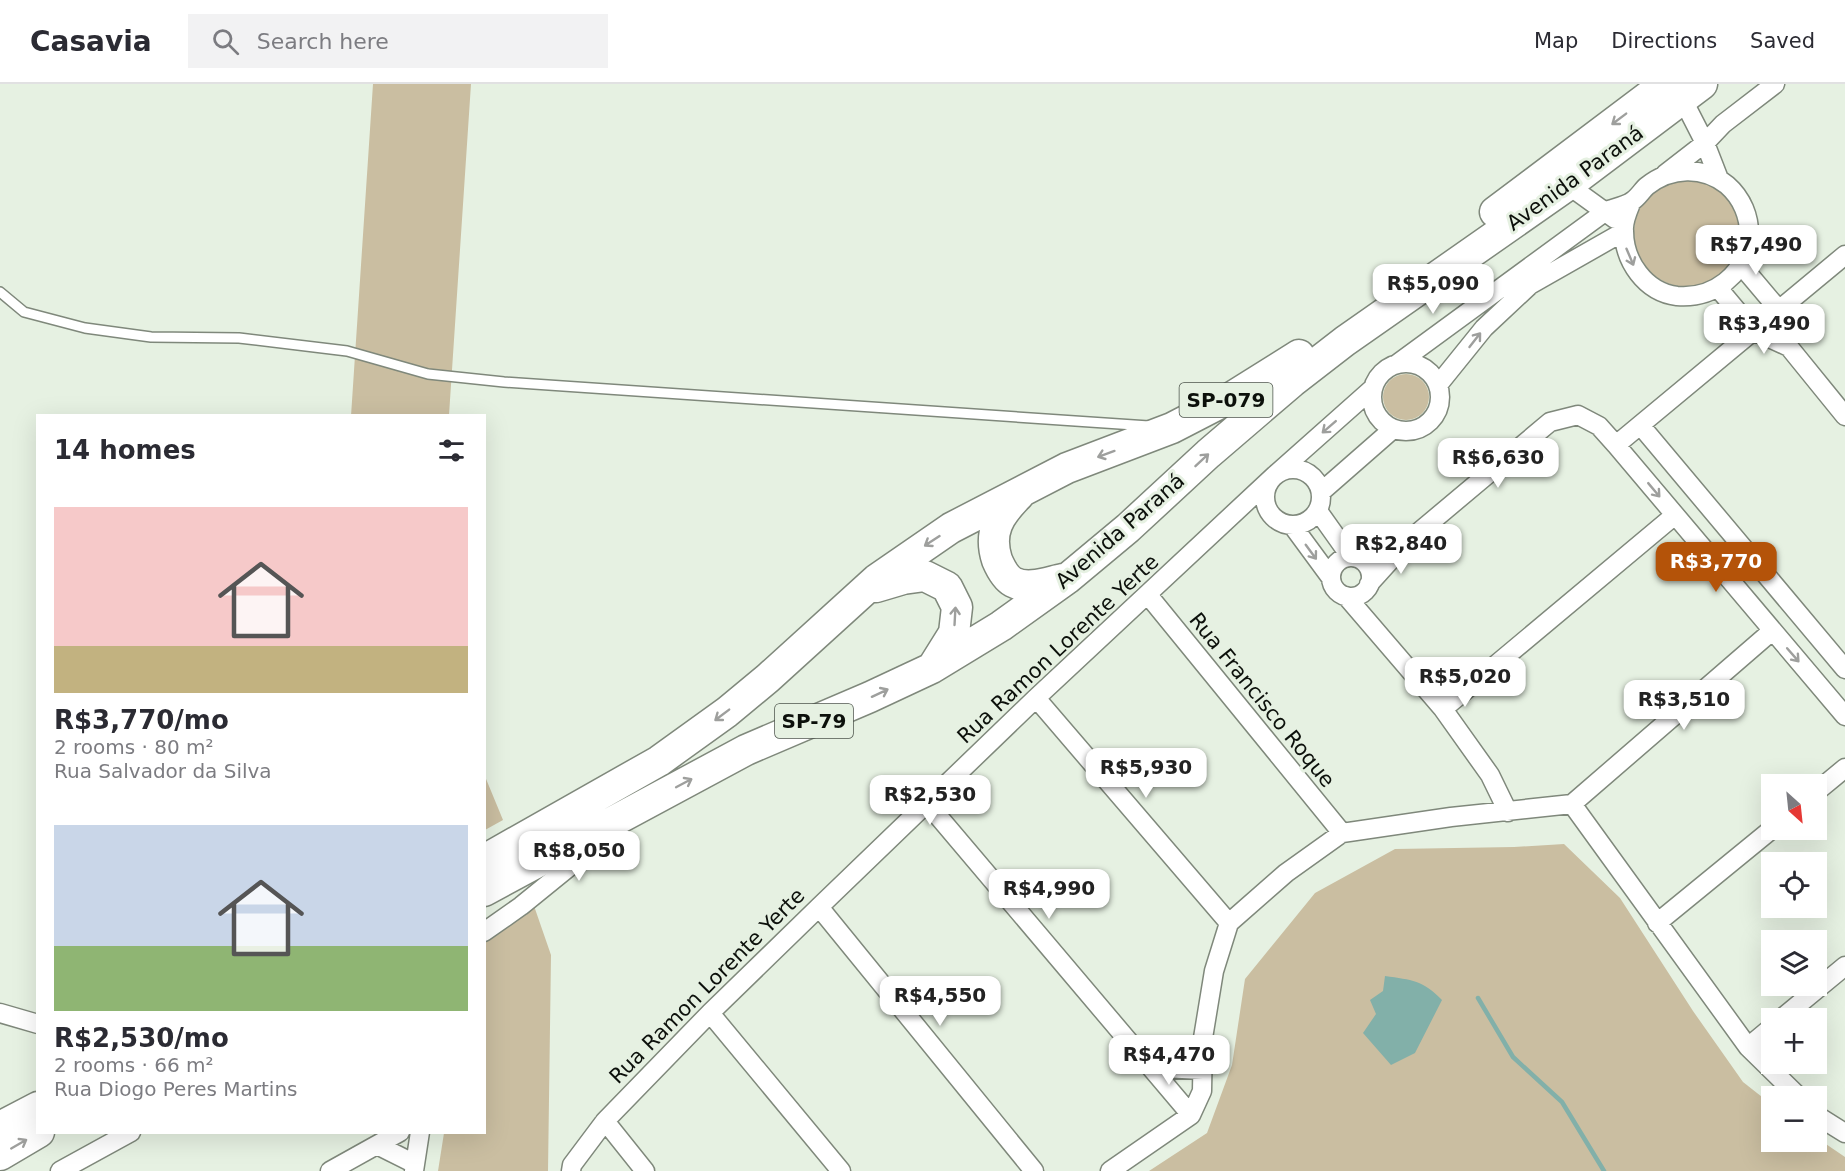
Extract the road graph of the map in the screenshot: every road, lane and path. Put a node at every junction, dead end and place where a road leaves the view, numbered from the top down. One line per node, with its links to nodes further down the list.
1 (1775, 84): 3 (street)
2 (1683, 89): 3 (street); 6 (main road, Avenida Paraná / SP-079); 22 (main road, Avenida Paraná / SP-079, one-way to 22)
3 (1705, 143): 4 (street); 5 (street)
4 (1662, 175): 5 (street); 7 (street)
5 (1719, 179): 11 (street)
6 (1568, 184): 8 (street); 31 (main road, Avenida Paraná / SP-079, one-way to 6)
7 (1632, 201): 8 (street); 9 (street)
8 (1606, 211): 9 (street); 17 (street)
9 (1624, 229): 12 (street, one-way to 12); 18 (street, one-way to 9)
10 (1845, 255): 14 (street)
11 (1741, 265): 12 (street); 14 (street)
12 (1718, 288): 15 (street)
13 (0, 291): 22 (lane)
14 (1779, 310): 15 (street); 16 (street)
15 (1754, 331): 16 (street); 21 (street)
16 (1789, 347): 20 (street)
17 (1397, 364): 18 (street); 19 (street)
18 (1438, 386): 23 (street)
19 (1373, 388): 23 (street); 25 (street, Rua Ramon Lorente Yerte, one-way to 25)
20 (1845, 416)
21 (1641, 426): 24 (street); 43 (street)
22 (1172, 428): 26 (main road, Avenida Paraná / SP-079, one-way to 26)
23 (1393, 429): 27 (street)
24 (1616, 446): 29 (street, one-way to 29); 32 (street)
25 (1275, 475): 27 (street); 30 (street); 38 (street, Rua Ramon Lorente Yerte)
26 (1025, 488): 34 (main road); 37 (main road, Avenida Paraná / SP-079, one-way to 37)
27 (1321, 492): 28 (street)
28 (1318, 511): 30 (street); 33 (street)
29 (1675, 515): 40 (street); 46 (street)
30 (1292, 525): 35 (street, one-way to 35)
31 (1128, 528): 34 (main road, Avenida Paraná / SP-79)
32 (1407, 542): 33 (street); 36 (street)
33 (1357, 559): 35 (street); 36 (street)
34 (1068, 578): 42 (main road, Avenida Paraná / SP-79)
35 (1331, 578): 39 (street)
36 (1366, 588): 39 (street); 41 (street)
37 (862, 591): 42 (main road, one-way to 37); 44 (main road, Avenida Paraná / SP-079)
38 (1148, 595): 45 (street, Rua Ramon Lorente Yerte); 54 (street, Rua Francisco Roque)
39 (1346, 596): 41 (street)
40 (1772, 631): 47 (street, one-way to 47); 52 (street)
41 (1379, 634): 46 (street)
42 (932, 668): 50 (main road, Avenida Paraná / SP-79, one-way to 42)
43 (1845, 669)
44 (768, 678): 56 (main road, Avenida Paraná / SP-79, one-way to 56)
45 (1036, 699): 51 (street, Rua Ramon Lorente Yerte); 59 (street)
46 (1443, 709): 53 (street)
47 (1845, 716)
48 (1845, 768): 49 (street)
49 (1827, 783)
50 (649, 802): 57 (main road, Avenida Paraná / SP-79); 61 (street)
51 (927, 803): 58 (street, Rua Ramon Lorente Yerte); 70 (street)
52 (1572, 804): 53 (street); 60 (street)
53 (1508, 812): 54 (street)
54 (1342, 833): 59 (street)
55 (1761, 838): 60 (street)
56 (486, 859)
57 (486, 890)
58 (819, 907): 65 (street, Rua Ramon Lorente Yerte); 92 (street)
59 (1229, 923): 68 (street)
60 (1657, 923): 69 (street)
61 (486, 931)
62 (1845, 966): 63 (street)
63 (1794, 1008)
64 (0, 1013): 66 (street)
65 (710, 1013): 76 (street, Rua Ramon Lorente Yerte); 91 (street)
66 (36, 1023)
67 (1761, 1037): 69 (street)
68 (1203, 1038): 71 (street); 72 (street)
69 (1748, 1047): 73 (street)
70 (1144, 1060): 71 (street); 75 (street)
71 (1178, 1069): 72 (street)
72 (1203, 1070): 75 (street)
73 (1788, 1086)
74 (36, 1108): 78 (main road)
75 (1191, 1115): 93 (street)
76 (605, 1121): 87 (street, Rua Ramon Lorente Yerte); 90 (street)
77 (1827, 1122): 79 (street)
78 (0, 1127)
79 (1845, 1133)
80 (36, 1134): 85 (main road, one-way to 80)
81 (127, 1134): 88 (street)
82 (396, 1134): 84 (street)
83 (420, 1134): 86 (street)
84 (377, 1145): 86 (street); 89 (street)
85 (0, 1155)
86 (414, 1168)
87 (572, 1168)
88 (60, 1171)
89 (330, 1171)
90 (645, 1171)
91 (841, 1171)
92 (1034, 1171)
93 (1110, 1171)

